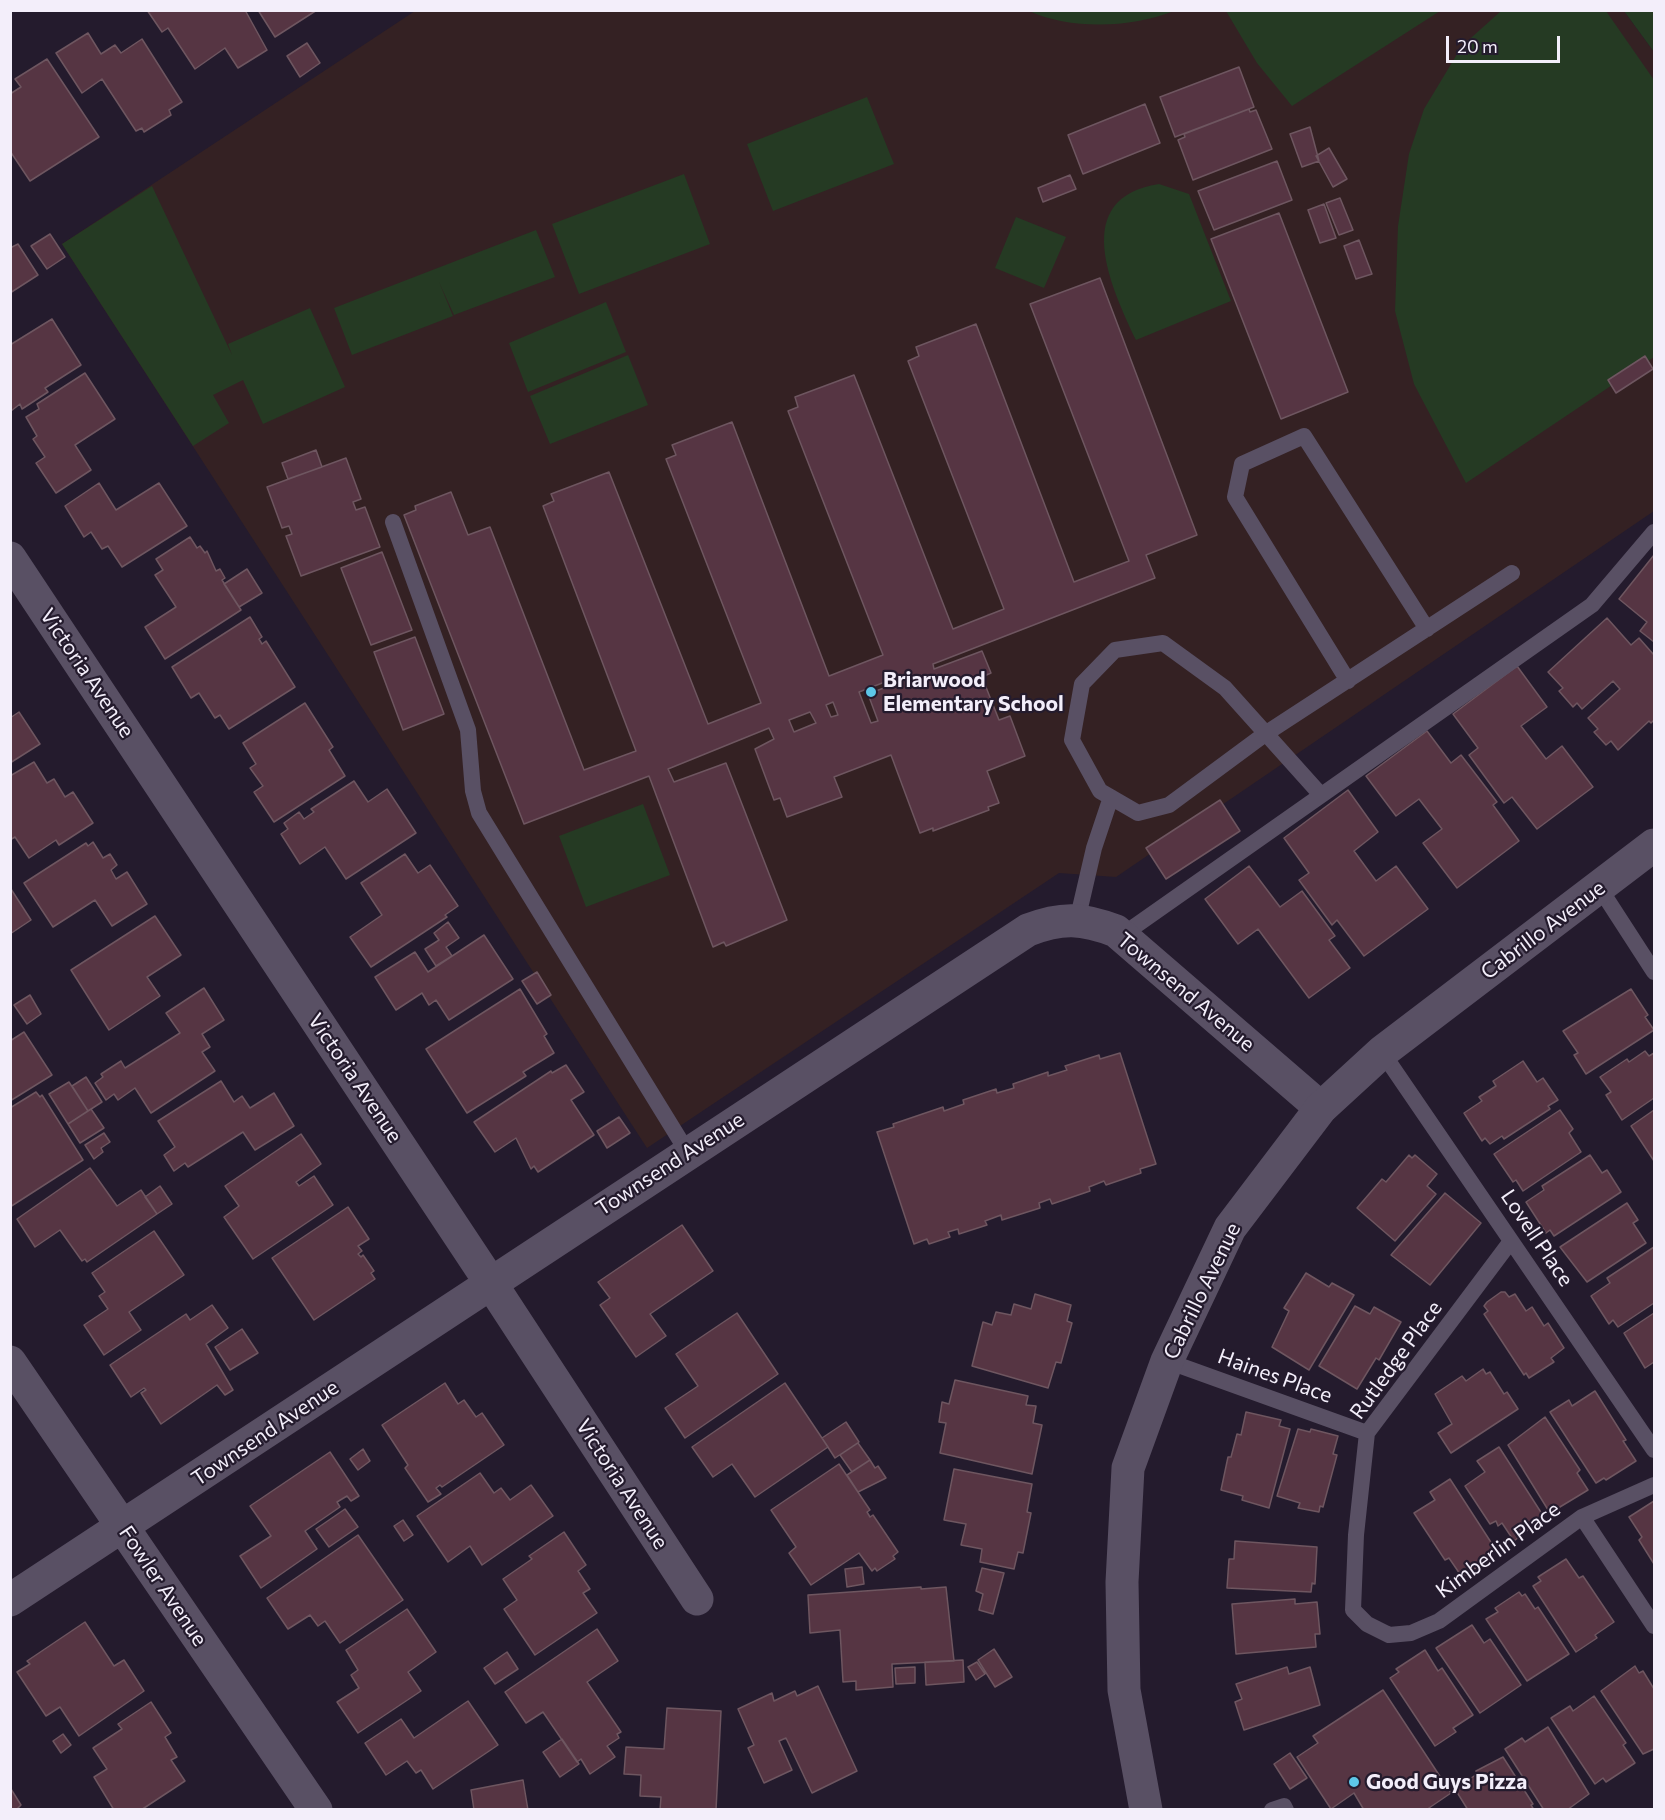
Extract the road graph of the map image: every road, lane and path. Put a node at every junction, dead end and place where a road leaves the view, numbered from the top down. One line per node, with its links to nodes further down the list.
1 (393, 522): 17 (lane)
2 (1654, 532): 8 (lane)
3 (10, 558): 19 (street, Victoria Avenue)
4 (1512, 573): 5 (lane)
5 (1427, 629): 6 (lane); 6 (lane)
6 (1348, 681): 7 (lane)
7 (1265, 734): 8 (lane); 9 (lane); 9 (lane)
8 (1321, 795): 13 (lane)
9 (1111, 797): 12 (lane)
10 (1654, 845): 11 (street, Cabrillo Avenue)
11 (1599, 887): 14 (lane); 15 (street, Cabrillo Avenue)
12 (1077, 921): 13 (street, Townsend Avenue); 17 (street, Townsend Avenue)
13 (1121, 936): 16 (street, Townsend Avenue)
14 (1654, 972)
15 (1382, 1052): 16 (street, Cabrillo Avenue); 18 (lane, Lovell Place)
16 (1321, 1108): 20 (street, Cabrillo Avenue)
17 (688, 1153): 19 (street, Townsend Avenue)
18 (1511, 1240): 22 (lane, Rutledge Place); 23 (lane, Lovell Place)
19 (490, 1282): 26 (street, Townsend Avenue); 27 (street, Victoria Avenue)
20 (1167, 1361): 22 (lane, Haines Place); 32 (street, Cabrillo Avenue)
21 (10, 1362): 26 (street, Fowler Avenue)
22 (1367, 1433): 29 (lane, Rutledge Place)
23 (1654, 1450)
24 (1654, 1485): 25 (lane, Kimberlin Place)
25 (1582, 1517): 29 (lane, Kimberlin Place); 30 (lane)
26 (123, 1528): 28 (street, Townsend Avenue); 31 (street, Fowler Avenue)
27 (697, 1599)
28 (10, 1600)
29 (1367, 1624)
30 (1654, 1626)
31 (316, 1809)
32 (1146, 1809)
33 (1272, 1809): 34 (lane)
34 (1286, 1809)

